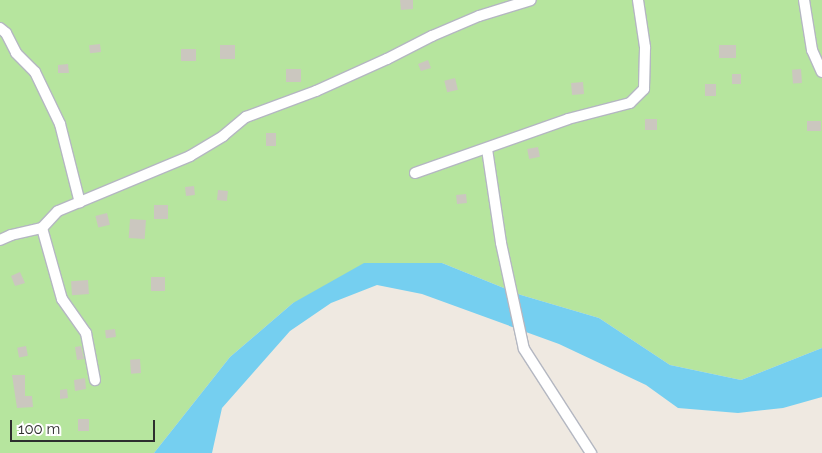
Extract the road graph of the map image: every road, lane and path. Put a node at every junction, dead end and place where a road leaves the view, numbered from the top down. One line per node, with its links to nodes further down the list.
1 (531, 0): 8 (street)
2 (638, 0): 6 (street)
3 (804, 0): 5 (street)
4 (0, 28): 8 (street)
5 (822, 72)
6 (487, 149): 7 (street); 12 (street)
7 (415, 173)
8 (80, 203): 9 (street)
9 (42, 228): 10 (street); 11 (street)
10 (0, 240)
11 (96, 380)
12 (591, 453)

